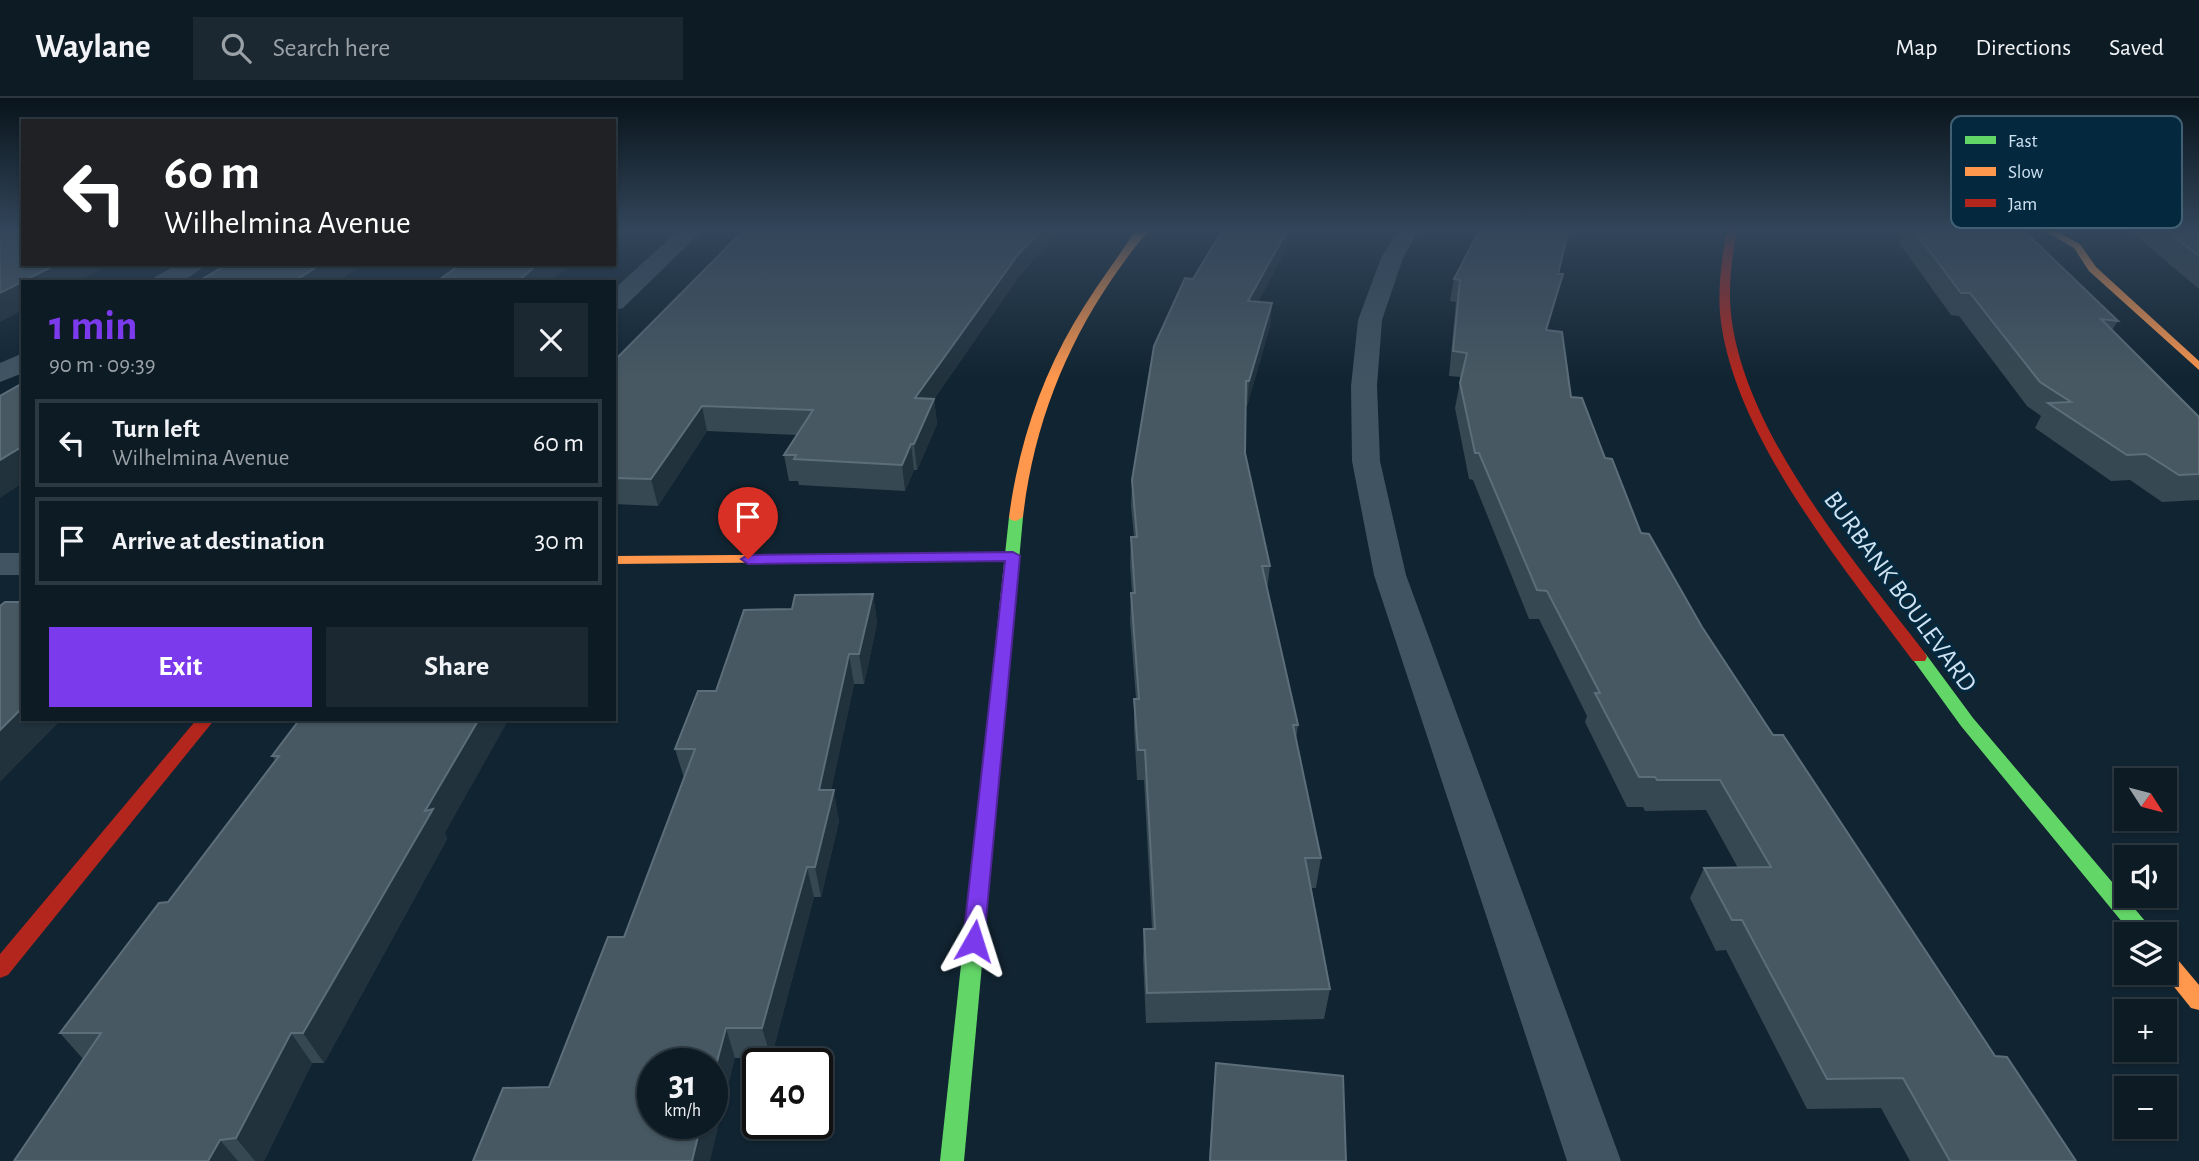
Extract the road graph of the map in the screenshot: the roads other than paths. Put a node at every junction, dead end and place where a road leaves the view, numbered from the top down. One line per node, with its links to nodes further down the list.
1 (640, 279): 6 (street)
2 (1109, 279): 10 (street)
3 (1385, 279): 20 (lane)
4 (1725, 279): 15 (street, BURBANK BOULEVARD)
5 (2102, 279): 8 (street)
6 (616, 301)
7 (21, 362): 9 (street)
8 (2199, 367)
9 (0, 374)
10 (1013, 556): 11 (street); 19 (street)
11 (616, 560)
12 (0, 564): 13 (street)
13 (21, 564)
14 (205, 721): 16 (street)
15 (2134, 922)
16 (0, 968)
17 (2177, 974): 18 (street)
18 (2199, 1001)
19 (951, 1161)
20 (1594, 1161)

